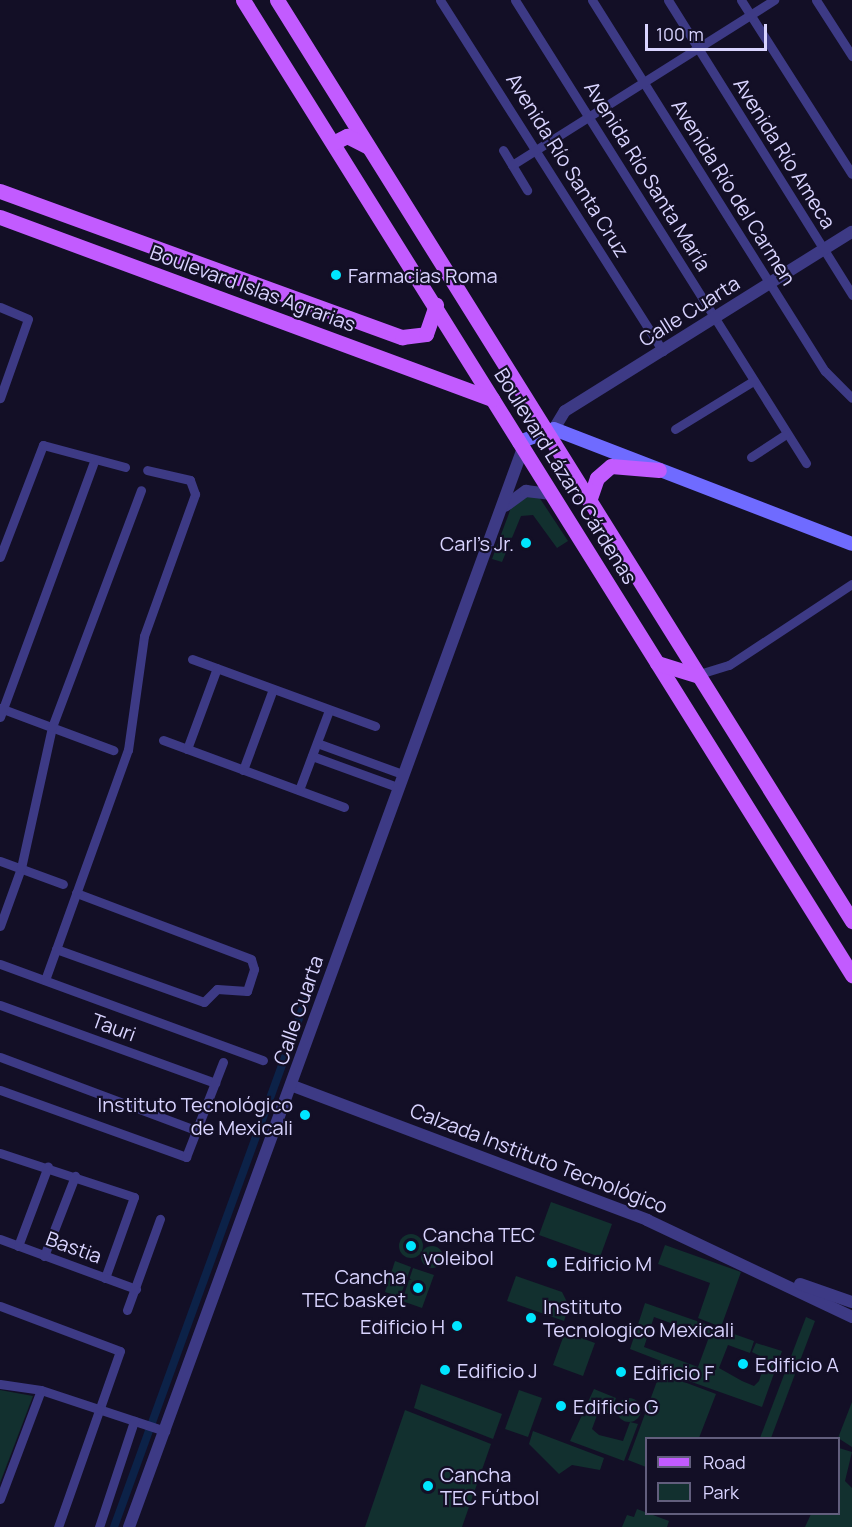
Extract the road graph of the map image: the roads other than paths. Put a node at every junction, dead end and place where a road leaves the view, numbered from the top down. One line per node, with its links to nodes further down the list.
1 (243, 0): 15 (main road, Boulevard Lázaro Cárdenas)
2 (440, 0): 18 (street, Avenida Río Santa Cruz)
3 (515, 0): 14 (street, Avenida Río Santa María)
4 (592, 0): 13 (street, Avenida Río del Carmen)
5 (668, 0): 11 (street, Avenida Río Ameca)
6 (741, 0): 10 (street)
7 (774, 0): 10 (street)
8 (816, 0): 12 (street)
9 (280, 1): 16 (main road, Boulevard Lázaro Cárdenas)
10 (750, 15): 11 (street); 20 (street)
11 (698, 48): 13 (street); 29 (street, Avenida Río Ameca)
12 (852, 56)
13 (644, 82): 14 (street); 30 (street, Avenida Río del Carmen)
14 (589, 117): 18 (street); 36 (street, Avenida Río Santa María)
15 (333, 143): 16 (main road); 34 (main road, Boulevard Lázaro Cárdenas)
16 (369, 147): 42 (main road, Boulevard Lázaro Cárdenas)
17 (503, 150): 21 (street)
18 (535, 151): 21 (street); 37 (street, Avenida Río Santa Cruz)
19 (852, 152): 20 (street)
20 (842, 158): 22 (street)
21 (512, 165): 23 (street)
22 (852, 174)
23 (527, 190)
24 (0, 191): 25 (main road, Boulevard Islas Agrarias)
25 (17, 197): 26 (main road); 31 (main road, Boulevard Islas Agrarias)
26 (0, 198)
27 (0, 217): 32 (main road, Boulevard Islas Agrarias)
28 (852, 232): 29 (street, Calle Cuarta)
29 (823, 249): 30 (street, Calle Cuarta); 33 (street, Avenida Río Ameca)
30 (771, 283): 36 (street, Calle Cuarta); 40 (street, Avenida Río del Carmen)
31 (257, 284): 32 (main road); 34 (main road, Boulevard Islas Agrarias)
32 (186, 285): 41 (main road, Boulevard Islas Agrarias)
33 (852, 295)
34 (436, 305): 41 (main road, Boulevard Lázaro Cárdenas)
35 (0, 307): 39 (street)
36 (717, 318): 37 (street, Calle Cuarta); 38 (street, Avenida Río Santa María)
37 (663, 351): 42 (street, Calle Cuarta)
38 (753, 381): 43 (street); 44 (street, Avenida Río Santa María)
39 (0, 398)
40 (852, 398)
41 (492, 399): 45 (main road, Boulevard Lázaro Cárdenas)
42 (549, 429): 45 (main road); 51 (main road); 54 (main road, Boulevard Lázaro Cárdenas)
43 (675, 429)
44 (786, 434): 46 (street); 48 (street, Avenida Río Santa María)
45 (521, 445): 53 (main road, Boulevard Lázaro Cárdenas); 55 (street, Calle Cuarta)
46 (751, 457)
47 (94, 461): 49 (street); 57 (street); 67 (street)
48 (806, 463)
49 (125, 466)
50 (147, 470): 85 (street)
51 (659, 470): 54 (main road); 56 (main road)
52 (141, 490): 69 (street)
53 (552, 494): 55 (street); 60 (main road, Boulevard Lázaro Cárdenas)
54 (589, 501): 62 (main road, Boulevard Lázaro Cárdenas)
55 (505, 507): 76 (street, Calle Cuarta)
56 (852, 544)
57 (0, 558)
58 (852, 584): 62 (street)
59 (192, 658): 61 (street)
60 (657, 663): 62 (main road); 64 (main road, Boulevard Lázaro Cárdenas)
61 (217, 668): 63 (street); 72 (street)
62 (696, 675): 65 (main road, Boulevard Lázaro Cárdenas)
63 (273, 689): 66 (street); 75 (street)
64 (674, 690): 65 (main road); 81 (main road, Boulevard Lázaro Cárdenas)
65 (708, 696): 80 (main road, Boulevard Lázaro Cárdenas)
66 (329, 710): 68 (street); 71 (street)
67 (1, 712): 69 (street)
68 (375, 726)
69 (52, 727): 73 (street); 83 (street)
70 (163, 740): 72 (street)
71 (317, 743): 74 (street); 76 (street)
72 (187, 749): 75 (street)
73 (113, 750)
74 (312, 756): 77 (street); 78 (street)
75 (243, 770): 78 (street)
76 (402, 774): 77 (street, Calle Cuarta)
77 (397, 787): 97 (street, Calle Cuarta)
78 (299, 790): 79 (street)
79 (344, 807)
80 (789, 821): 81 (main road); 86 (main road, Boulevard Lázaro Cárdenas)
81 (764, 830): 90 (main road, Boulevard Lázaro Cárdenas)
82 (0, 861): 83 (street)
83 (21, 868): 84 (street); 87 (street)
84 (63, 884)
85 (76, 893): 88 (street); 88 (street)
86 (852, 921)
87 (0, 926)
88 (56, 950): 91 (street)
89 (0, 964): 91 (street)
90 (852, 975)
91 (45, 980): 94 (street)
92 (0, 1005): 96 (street, Tauri)
93 (0, 1057): 99 (street)
94 (263, 1060)
95 (224, 1062): 96 (street)
96 (215, 1083): 99 (street)
97 (293, 1086): 107 (street, Calzada Instituto Tecnológico); 118 (street, Calle Cuarta)
98 (0, 1090): 99 (street)
99 (198, 1131)
100 (0, 1153): 101 (street)
101 (48, 1166): 102 (street); 105 (street)
102 (75, 1176): 106 (street); 108 (street)
103 (160, 1219): 109 (street)
104 (0, 1239): 105 (street, Bastia)
105 (18, 1246): 106 (street, Bastia)
106 (44, 1256): 108 (street, Bastia)
107 (768, 1273): 110 (street, Calzada Instituto Tecnológico); 113 (street, Calzada Instituto Tecnológico)
108 (105, 1278): 109 (street, Bastia)
109 (136, 1289): 112 (street)
110 (852, 1302)
111 (0, 1306): 116 (street)
112 (127, 1310)
113 (852, 1317)
114 (0, 1384): 115 (street)
115 (41, 1390): 116 (street); 119 (street)
116 (99, 1409): 117 (street); 120 (street)
117 (137, 1422): 118 (street); 121 (street)
118 (161, 1430): 122 (street, Calle Cuarta)
119 (0, 1499)
120 (58, 1527)
121 (99, 1527)
122 (129, 1527)

